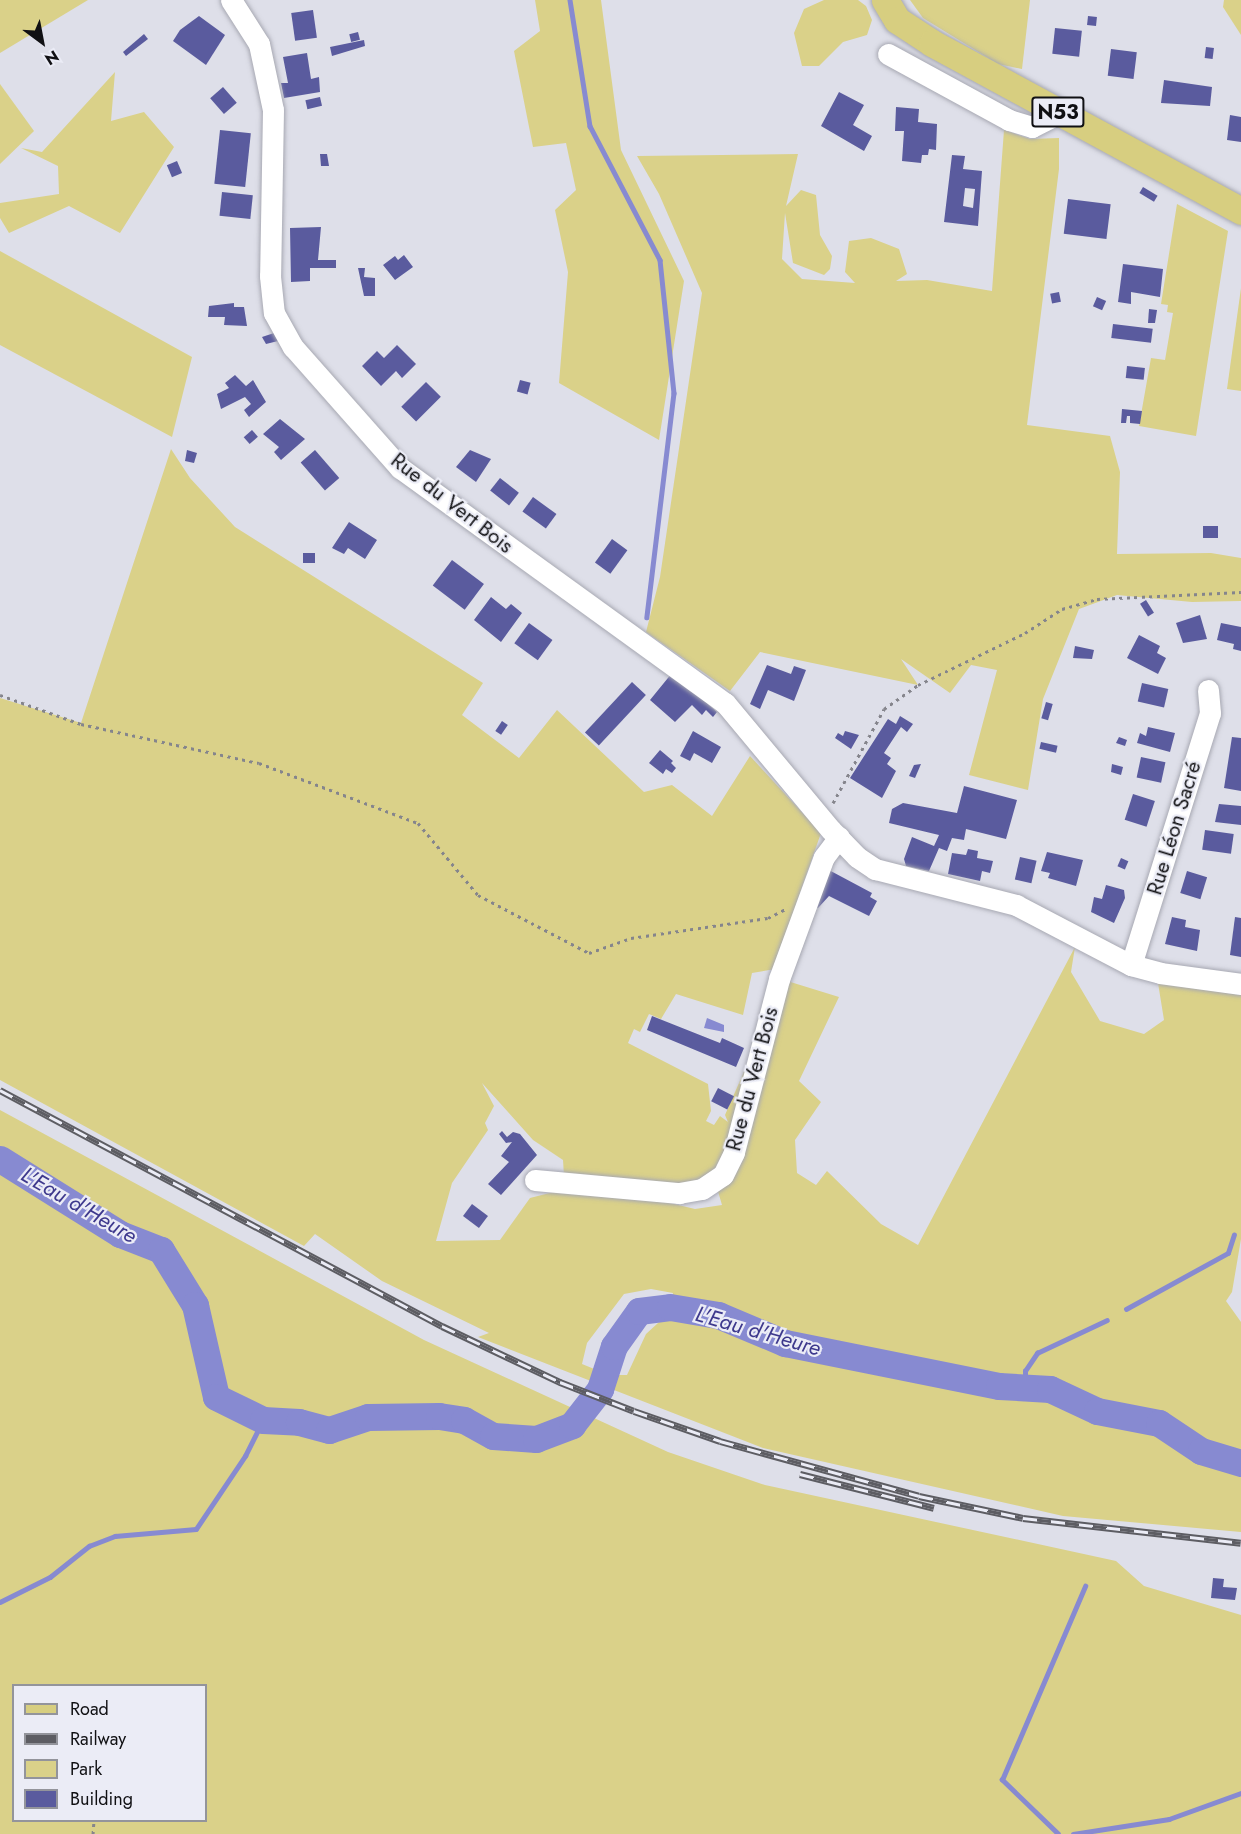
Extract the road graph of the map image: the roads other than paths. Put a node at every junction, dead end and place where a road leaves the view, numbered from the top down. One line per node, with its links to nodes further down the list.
1 (231, 0): 7 (street, Rue du Vert Bois)
2 (885, 0): 4 (main road, N53)
3 (888, 54): 4 (street)
4 (1060, 113): 5 (main road, N53)
5 (1241, 211)
6 (1208, 690): 8 (street, Rue Léon Sacré)
7 (839, 837): 8 (street, Rue du Vert Bois); 10 (street, Rue du Vert Bois)
8 (1131, 965): 9 (street, Rue du Vert Bois)
9 (1241, 984)
10 (536, 1180)

